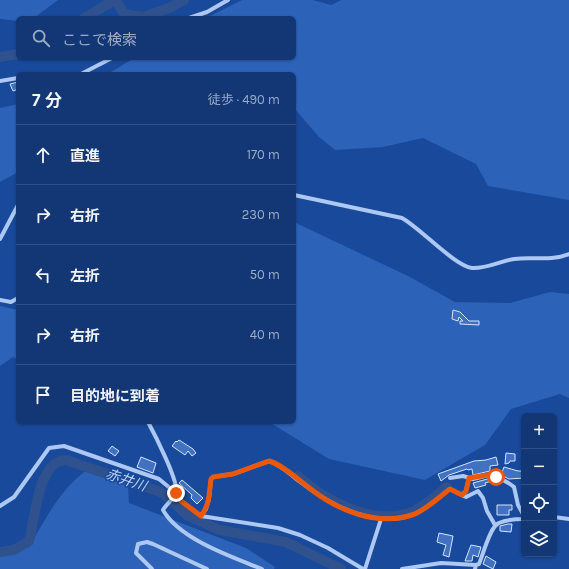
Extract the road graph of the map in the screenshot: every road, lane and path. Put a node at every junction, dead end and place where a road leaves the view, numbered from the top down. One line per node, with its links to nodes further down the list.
1 (228, 0): 2 (street)
2 (195, 16)
3 (108, 60): 4 (street)
4 (85, 72)
5 (16, 78): 6 (street)
6 (0, 81)
7 (296, 195): 10 (street)
8 (16, 209): 9 (street)
9 (0, 239)
10 (569, 254)
11 (16, 299): 12 (street)
12 (0, 300)
13 (149, 424): 16 (street)
14 (450, 478): 15 (street)
15 (469, 478): 17 (street); 19 (street)
16 (175, 495): 18 (street); 20 (street); 29 (street)
17 (462, 495): 23 (street); 25 (street)
18 (0, 506)
19 (521, 511)
20 (201, 516): 23 (street); 30 (street)
21 (557, 517): 24 (street)
22 (521, 518): 25 (street)
23 (381, 519): 30 (street)
24 (569, 519)
25 (495, 525): 26 (street)
26 (475, 567): 31 (street)
27 (152, 569): 28 (street)
28 (207, 569)
29 (262, 569)
30 (364, 569)
31 (402, 569)

